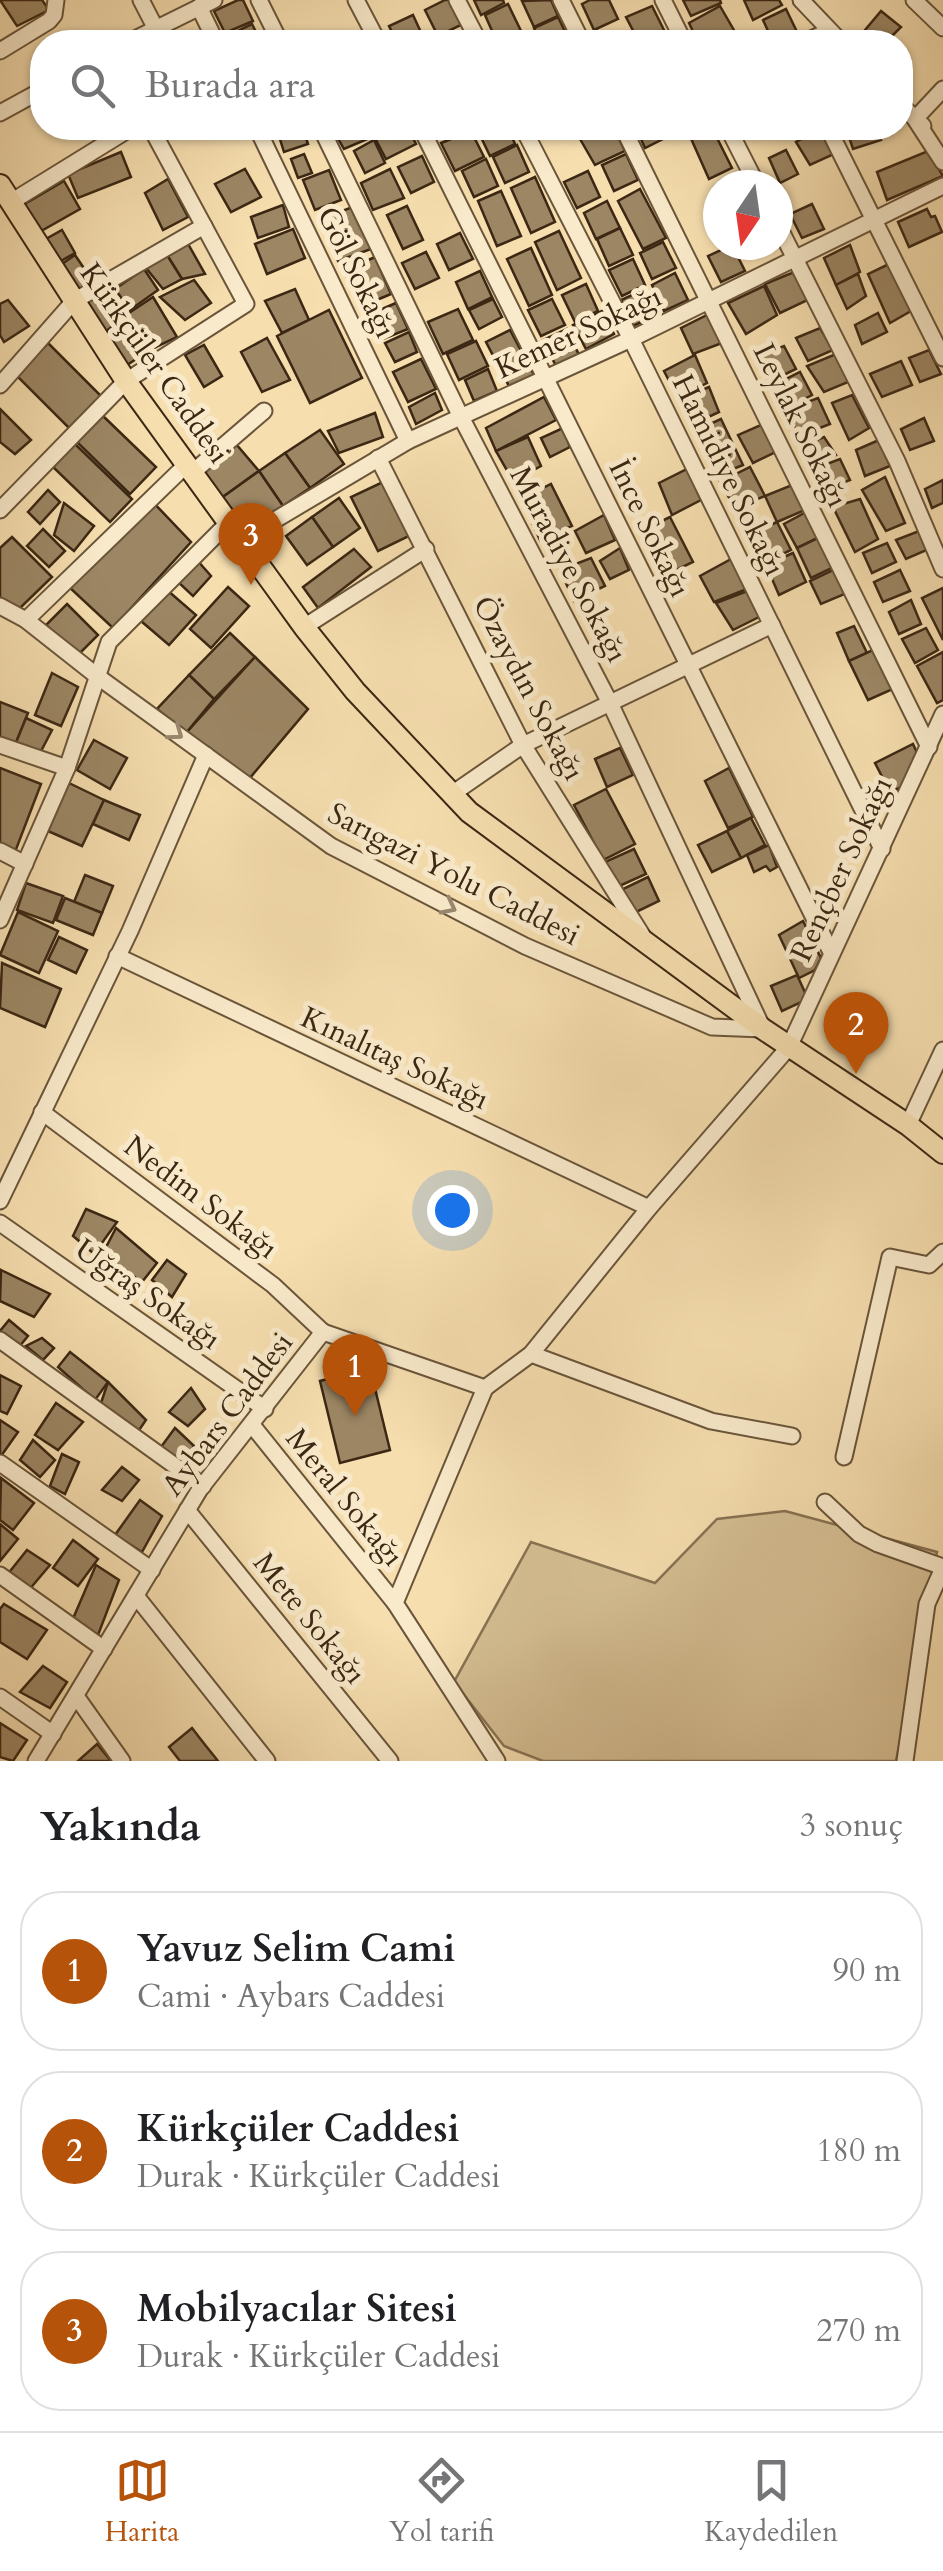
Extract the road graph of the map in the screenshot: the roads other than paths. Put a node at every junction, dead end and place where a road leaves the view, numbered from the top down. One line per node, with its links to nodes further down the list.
1 (56, 0): 13 (street)
2 (141, 0): 12 (street)
3 (259, 0): 15 (street)
4 (356, 0): 16 (street)
5 (457, 0): 17 (street)
6 (561, 0): 18 (street)
7 (663, 0): 19 (street)
8 (801, 0): 20 (street)
9 (914, 0): 11 (street)
10 (206, 4): 12 (street); 14 (street)
11 (943, 28)
12 (156, 29)
13 (34, 30)
14 (213, 30)
15 (274, 30)
16 (372, 30)
17 (473, 30)
18 (576, 30)
19 (678, 30)
20 (829, 30)
21 (30, 33): 22 (street)
22 (0, 51)
23 (943, 89): 26 (street)
24 (30, 97): 25 (street)
25 (0, 113)
26 (915, 118): 36 (street); 37 (street)
27 (108, 140): 40 (street)
28 (157, 140): 42 (street)
29 (263, 140): 54 (street, Göl Sokağı)
30 (327, 140): 53 (street, Muradiye Sokağı)
31 (426, 140): 49 (street, İnce Sokağı)
32 (529, 140): 47 (street, Hamidiye Sokağı)
33 (630, 140): 46 (street, Leylak Sokağı)
34 (734, 140): 38 (street)
35 (834, 140): 41 (street)
36 (943, 144)
37 (943, 162)
38 (750, 170)
39 (943, 186): 41 (street, Kemer Sokağı)
40 (5, 193): 45 (main road, Kürkçüler Caddesi)
41 (874, 219): 44 (street, Kemer Sokağı); 48 (street)
42 (204, 226): 45 (street); 50 (street)
43 (793, 255): 44 (street)
44 (795, 259): 46 (street, Kemer Sokağı); 61 (street)
45 (74, 301): 50 (main road, Kürkçüler Caddesi); 51 (street)
46 (709, 301): 47 (street, Kemer Sokağı); 72 (street, Leylak Sokağı)
47 (631, 338): 49 (street, Kemer Sokağı); 64 (street, Hamidiye Sokağı)
48 (943, 358)
49 (545, 378): 53 (street, Kemer Sokağı); 66 (street, İnce Sokağı)
50 (126, 381): 56 (main road, Kürkçüler Caddesi); 57 (street)
51 (0, 384)
52 (264, 411): 56 (street)
53 (461, 417): 54 (street, Kemer Sokağı); 68 (street, Muradiye Sokağı)
54 (408, 441): 55 (street, Kemer Sokağı)
55 (378, 458): 59 (street, Kemer Sokağı); 60 (street, Özaydın Sokağı)
56 (190, 468): 58 (main road, Kürkçüler Caddesi); 63 (street)
57 (0, 510)
58 (229, 522): 59 (main road, Kürkçüler Caddesi); 67 (street)
59 (243, 539): 65 (main road, Kürkçüler Caddesi)
60 (426, 549): 65 (street); 71 (street, Özaydın Sokağı)
61 (943, 568)
62 (0, 606): 63 (street, Sarıgazi Yolu Caddesi)
63 (26, 620): 67 (street, Sarıgazi Yolu Caddesi)
64 (772, 625): 66 (street); 76 (street, Hamidiye Sokağı)
65 (304, 626): 75 (main road, Kürkçüler Caddesi)
66 (688, 667): 68 (street); 81 (street, İnce Sokağı)
67 (97, 676): 73 (street, Sarıgazi Yolu Caddesi, one-way to 73); 74 (street)
68 (610, 702): 71 (street); 83 (street, Muradiye Sokağı)
69 (943, 714): 72 (street, Rençber Sokağı)
70 (0, 745): 74 (street)
71 (522, 745): 75 (street); 80 (street, Özaydın Sokağı)
72 (928, 747): 76 (street, Rençber Sokağı)
73 (206, 755): 82 (street); 83 (street, Sarıgazi Yolu Caddesi, one-way to 83)
74 (67, 768): 78 (street)
75 (452, 794): 80 (main road, Kürkçüler Caddesi)
76 (882, 849): 81 (street, Rençber Sokağı)
77 (0, 851): 78 (street)
78 (25, 864): 79 (street)
79 (0, 920)
80 (643, 938): 83 (main road, Kürkçüler Caddesi)
81 (831, 952): 84 (street, Rençber Sokağı)
82 (117, 956): 86 (street); 90 (street, Kınalıtaş Sokağı)
83 (763, 1028): 84 (main road, Kürkçüler Caddesi)
84 (789, 1047): 87 (main road, Kürkçüler Caddesi); 90 (street)
85 (943, 1050): 87 (street)
86 (42, 1112): 89 (street); 93 (street, Nedim Sokağı)
87 (908, 1125): 88 (main road, Kürkçüler Caddesi)
88 (943, 1153)
89 (0, 1201)
90 (649, 1208): 95 (street)
91 (0, 1223): 97 (street, Uğraş Sokağı)
92 (943, 1252): 100 (street)
93 (323, 1332): 96 (street, Aybars Caddesi); 97 (street, Aybars Caddesi)
94 (0, 1340): 102 (street)
95 (531, 1354): 96 (street); 99 (street)
96 (484, 1388): 109 (street)
97 (265, 1410): 98 (street, Aybars Caddesi)
98 (252, 1425): 102 (street, Aybars Caddesi); 109 (street, Meral Sokağı)
99 (792, 1436)
100 (844, 1458)
101 (0, 1463): 106 (street)
102 (203, 1486): 104 (street, Aybars Caddesi)
103 (825, 1502): 105 (street)
104 (188, 1510): 106 (street, Aybars Caddesi); 117 (street, Mete Sokağı)
105 (943, 1568): 119 (street)
106 (152, 1570): 108 (street, Aybars Caddesi)
107 (0, 1576): 110 (street)
108 (136, 1596): 110 (street, Aybars Caddesi); 116 (street)
109 (394, 1603): 118 (street, Meral Sokağı)
110 (104, 1649): 111 (street, Aybars Caddesi)
111 (76, 1696): 113 (street, Aybars Caddesi); 115 (street)
112 (0, 1698): 113 (street)
113 (52, 1734): 114 (street, Aybars Caddesi)
114 (36, 1761)
115 (122, 1761)
116 (267, 1761)
117 (390, 1761)
118 (495, 1761)
119 (904, 1761)

